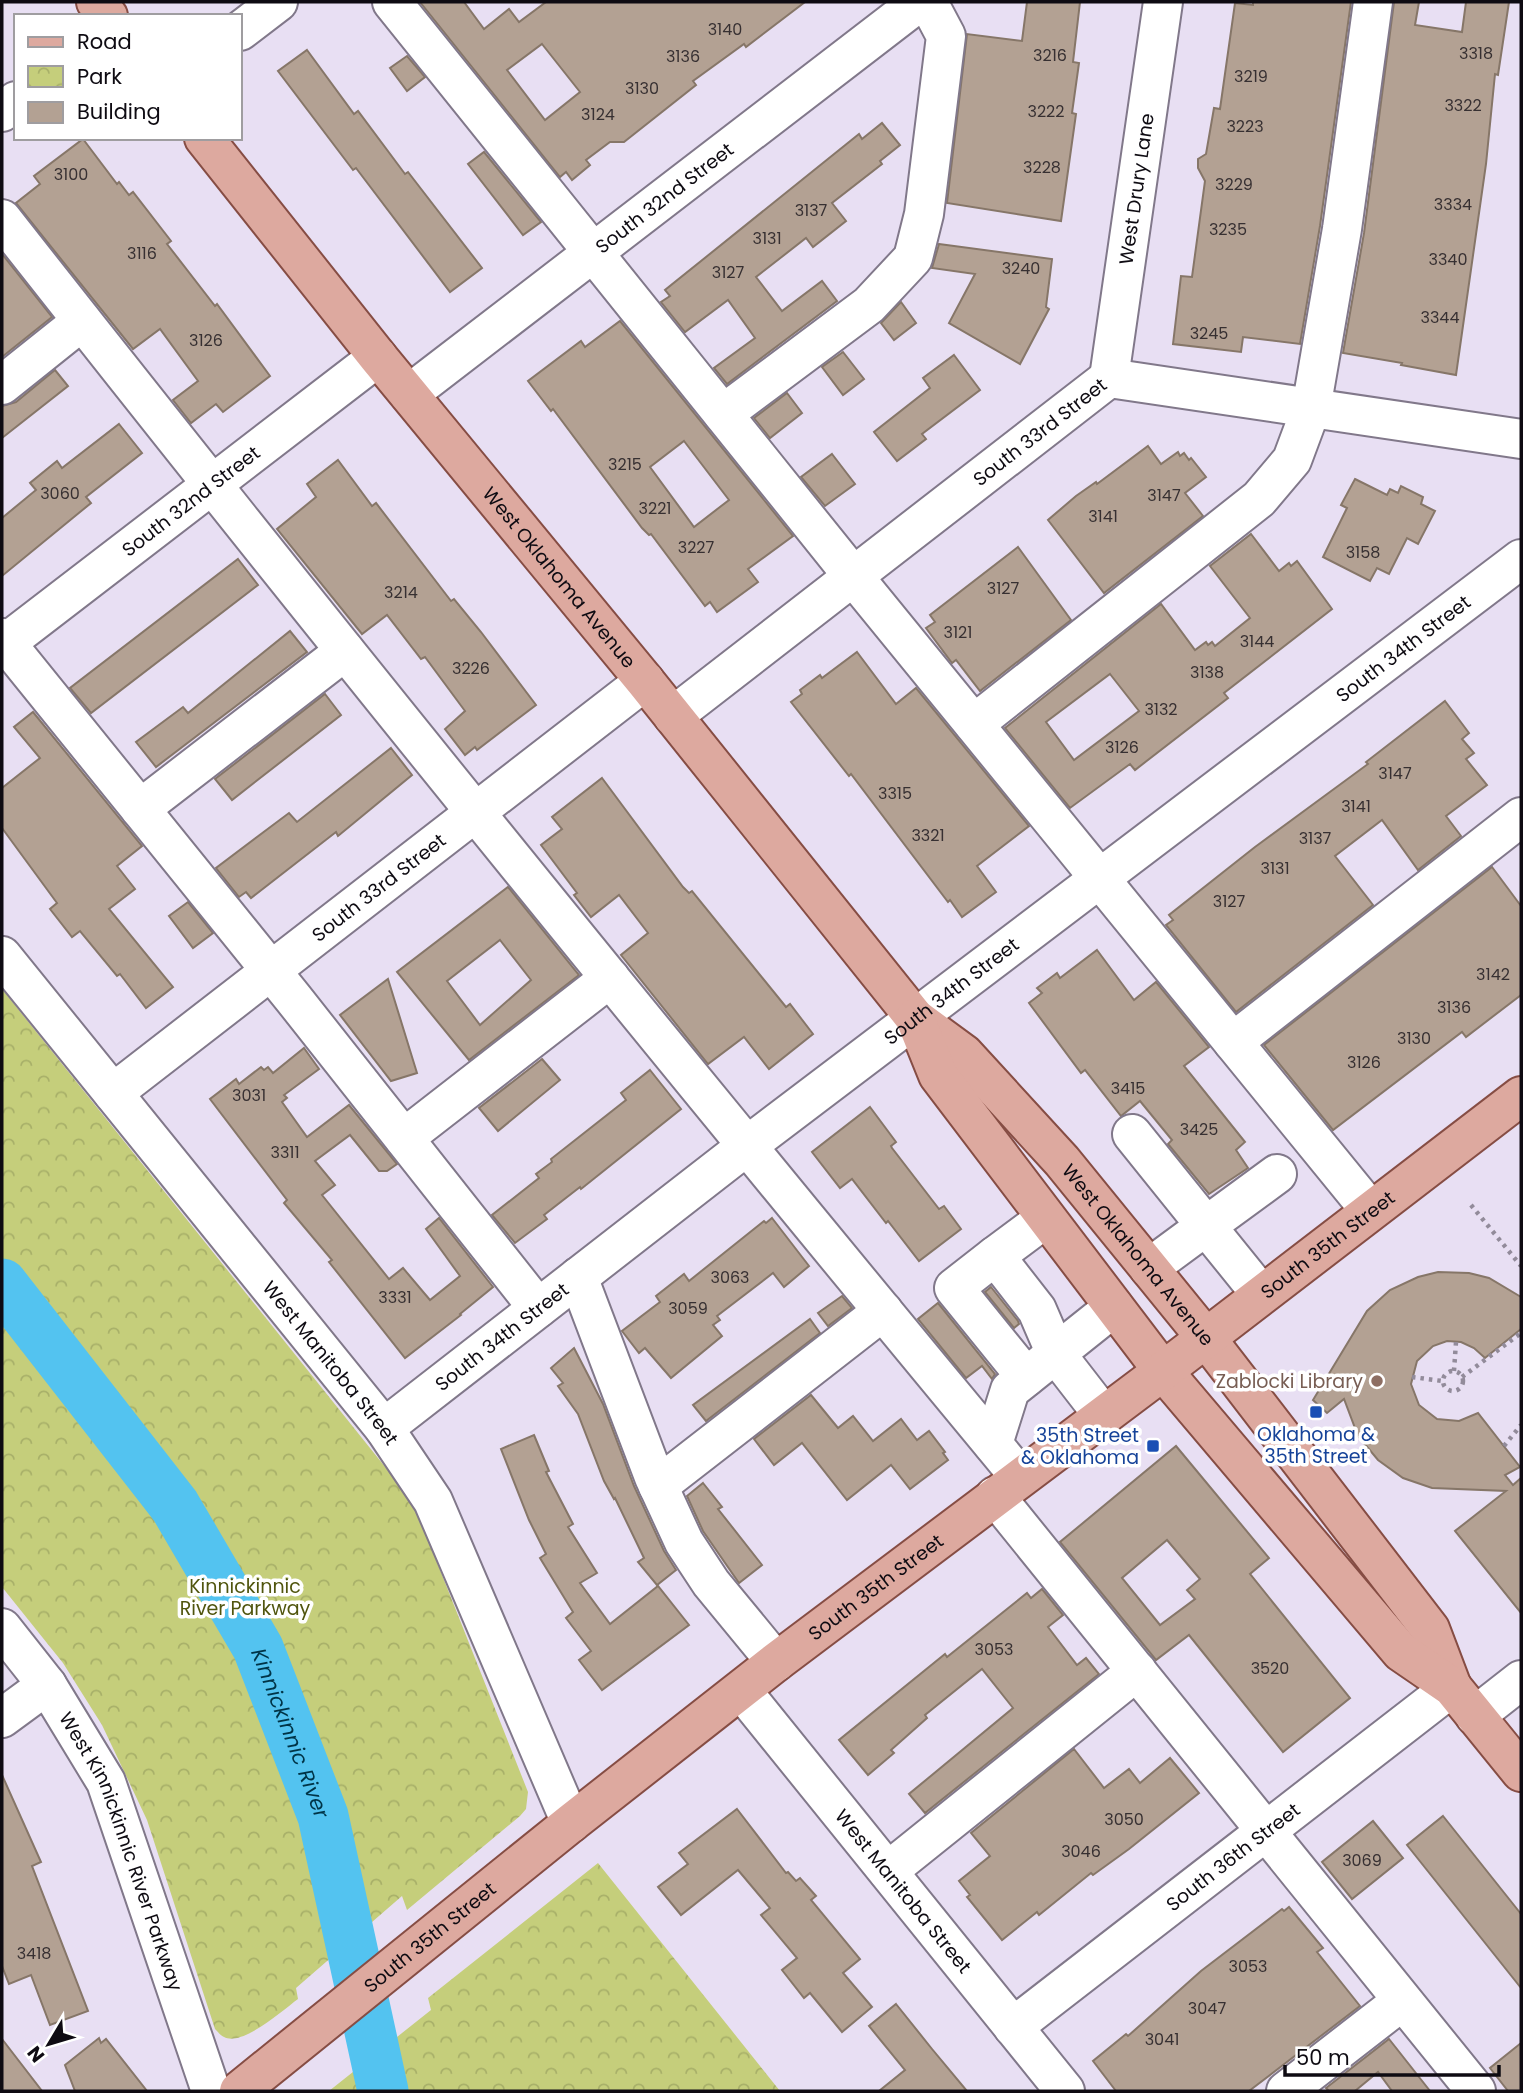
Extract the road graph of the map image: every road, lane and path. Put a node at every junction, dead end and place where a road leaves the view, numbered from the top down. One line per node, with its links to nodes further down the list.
1 (278, 2): 7 (street)
2 (392, 2): 10 (street)
3 (919, 2): 10 (street, South 32nd Street)
4 (928, 2): 17 (street)
5 (1163, 2): 13 (street, West Drury Lane)
6 (1373, 2): 16 (street)
7 (242, 29)
8 (206, 140): 12 (main road, West Oklahoma Avenue)
9 (2, 219): 11 (street)
10 (593, 252): 15 (street, South 32nd Street); 17 (street)
11 (82, 321): 14 (street); 19 (street)
12 (378, 357): 15 (main road, West Oklahoma Avenue); 19 (street, South 32nd Street)
13 (1109, 378): 16 (street, South 33rd Street); 21 (street, South 33rd Street)
14 (2, 385)
15 (410, 394): 24 (main road, West Oklahoma Avenue)
16 (1311, 409): 18 (street, South 33rd Street); 26 (street)
17 (723, 414): 21 (street)
18 (1521, 439)
19 (211, 485): 22 (street, South 32nd Street); 23 (street)
20 (1521, 559): 30 (street, South 34th Street)
21 (853, 576): 25 (street, South 33rd Street); 26 (street)
22 (3, 642): 27 (street)
23 (345, 651): 27 (street); 28 (street)
24 (645, 681): 25 (main road, West Oklahoma Avenue); 28 (street, South 33rd Street)
25 (673, 716): 34 (main road, West Oklahoma Avenue)
26 (974, 724): 30 (street)
27 (140, 809): 32 (street)
28 (476, 813): 32 (street, South 33rd Street); 33 (street)
29 (1521, 817): 35 (street)
30 (1099, 878): 34 (street, South 34th Street); 35 (street)
31 (2, 956): 36 (street, West Manitoba Street)
32 (271, 971): 36 (street, South 33rd Street); 39 (street)
33 (610, 978): 39 (street); 40 (street)
34 (915, 1018): 40 (street, South 34th Street); 44 (main road, West Oklahoma Avenue); 48 (main road, West Oklahoma Avenue)
35 (1233, 1042): 43 (street)
36 (113, 1093): 66 (street, West Manitoba Street)
37 (1521, 1096): 43 (main road, South 35th Street)
38 (1132, 1134): 45 (street)
39 (404, 1138): 52 (street)
40 (748, 1145): 49 (street, South 34th Street); 53 (street)
41 (1277, 1174): 45 (street)
42 (1471, 1205): 47 (path)
43 (1370, 1210): 50 (main road, South 35th Street)
44 (1046, 1218): 46 (street); 51 (main road, West Oklahoma Avenue)
45 (1206, 1226): 48 (street); 50 (street)
46 (995, 1256): 57 (street); 60 (street)
47 (1521, 1266)
48 (1149, 1268): 55 (main road, West Oklahoma Avenue)
49 (578, 1277): 52 (street, South 34th Street); 69 (street)
50 (1261, 1294): 55 (main road, South 35th Street)
51 (1114, 1307): 57 (street); 58 (main road, West Oklahoma Avenue)
52 (538, 1308): 66 (street, South 34th Street)
53 (883, 1311): 67 (street); 69 (street)
54 (1521, 1335): 62 (path)
55 (1206, 1338): 58 (main road, South 35th Street); 76 (main road, West Oklahoma Avenue)
56 (1456, 1342): 59 (path)
57 (1056, 1354): 60 (street); 64 (street)
58 (1163, 1371): 64 (main road, South 35th Street); 76 (main road, West Oklahoma Avenue)
59 (1454, 1371): 62 (path); 63 (path)
60 (1026, 1377): 67 (street)
61 (1412, 1377): 63 (path)
62 (1462, 1377): 63 (path)
63 (1442, 1381)
64 (1104, 1416): 70 (main road, South 35th Street)
65 (1521, 1425): 68 (path)
66 (384, 1428): 81 (street, West Manitoba Street)
67 (993, 1444): 70 (street)
68 (1504, 1446)
69 (658, 1486): 72 (street)
70 (1007, 1487): 72 (main road, South 35th Street); 73 (street)
71 (2, 1628): 75 (street, West Kinnickinnic River Parkway)
72 (776, 1662): 77 (main road, South 35th Street)
73 (1137, 1671): 82 (street); 83 (street)
74 (1521, 1680): 78 (street)
75 (47, 1685): 79 (street); 86 (street, West Kinnickinnic River Parkway)
76 (1452, 1687): 78 (main road, West Oklahoma Avenue); 82 (street, South 36th Street)
77 (742, 1691): 81 (main road, South 35th Street); 83 (street, West Manitoba Street)
78 (1475, 1716): 80 (main road, West Oklahoma Avenue)
79 (2, 1718)
80 (1521, 1772)
81 (570, 1823): 87 (main road, South 35th Street)
82 (1266, 1831): 84 (street); 85 (street, South 36th Street)
83 (888, 1871): 85 (street, West Manitoba Street)
84 (1402, 2001): 89 (street); 90 (street)
85 (1013, 2026): 88 (street, West Manitoba Street)
86 (211, 2091)
87 (239, 2091)
88 (1065, 2091)
89 (1286, 2091)
90 (1476, 2091)

